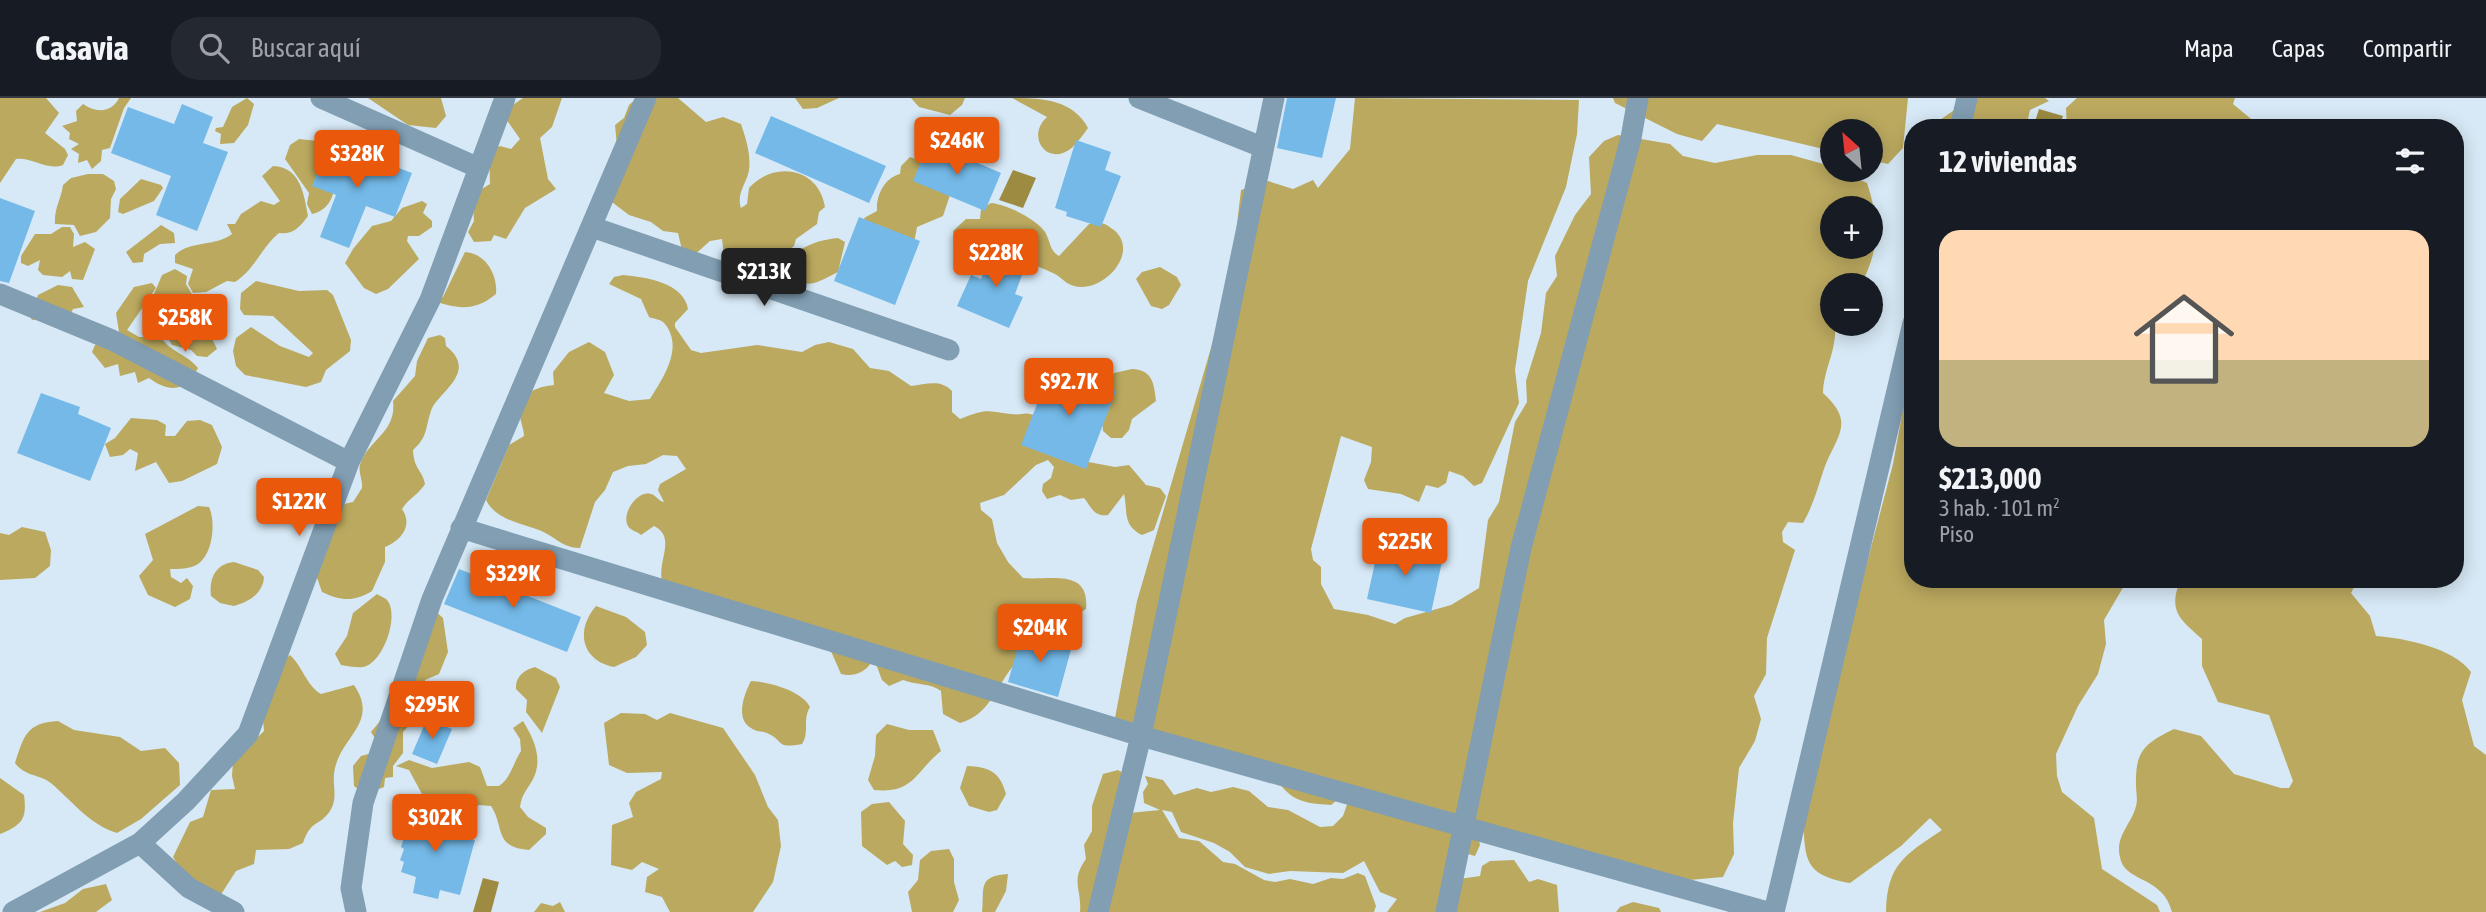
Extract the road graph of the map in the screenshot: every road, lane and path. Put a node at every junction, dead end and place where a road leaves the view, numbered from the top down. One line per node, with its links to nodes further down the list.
1 (321, 98): 10 (street)
2 (506, 98): 10 (street)
3 (646, 98): 11 (street)
4 (1139, 98): 9 (street)
5 (1274, 98): 9 (street)
6 (1638, 98): 18 (street)
7 (1967, 98): 8 (street)
8 (1962, 119)
9 (1262, 147): 17 (street)
10 (479, 168): 15 (street)
11 (592, 227): 13 (street); 16 (street)
12 (0, 294): 15 (street)
13 (949, 350)
14 (1904, 361): 28 (street)
15 (349, 462): 19 (street)
16 (461, 528): 17 (street); 20 (street)
17 (1141, 736): 18 (street); 25 (street)
18 (1464, 827): 26 (street); 27 (street)
19 (140, 843): 21 (street); 22 (street)
20 (351, 888): 23 (street); 24 (street)
21 (13, 912)
22 (234, 912)
23 (340, 912)
24 (356, 912)
25 (1098, 912)
26 (1446, 912)
27 (1768, 912)
28 (1774, 912)

